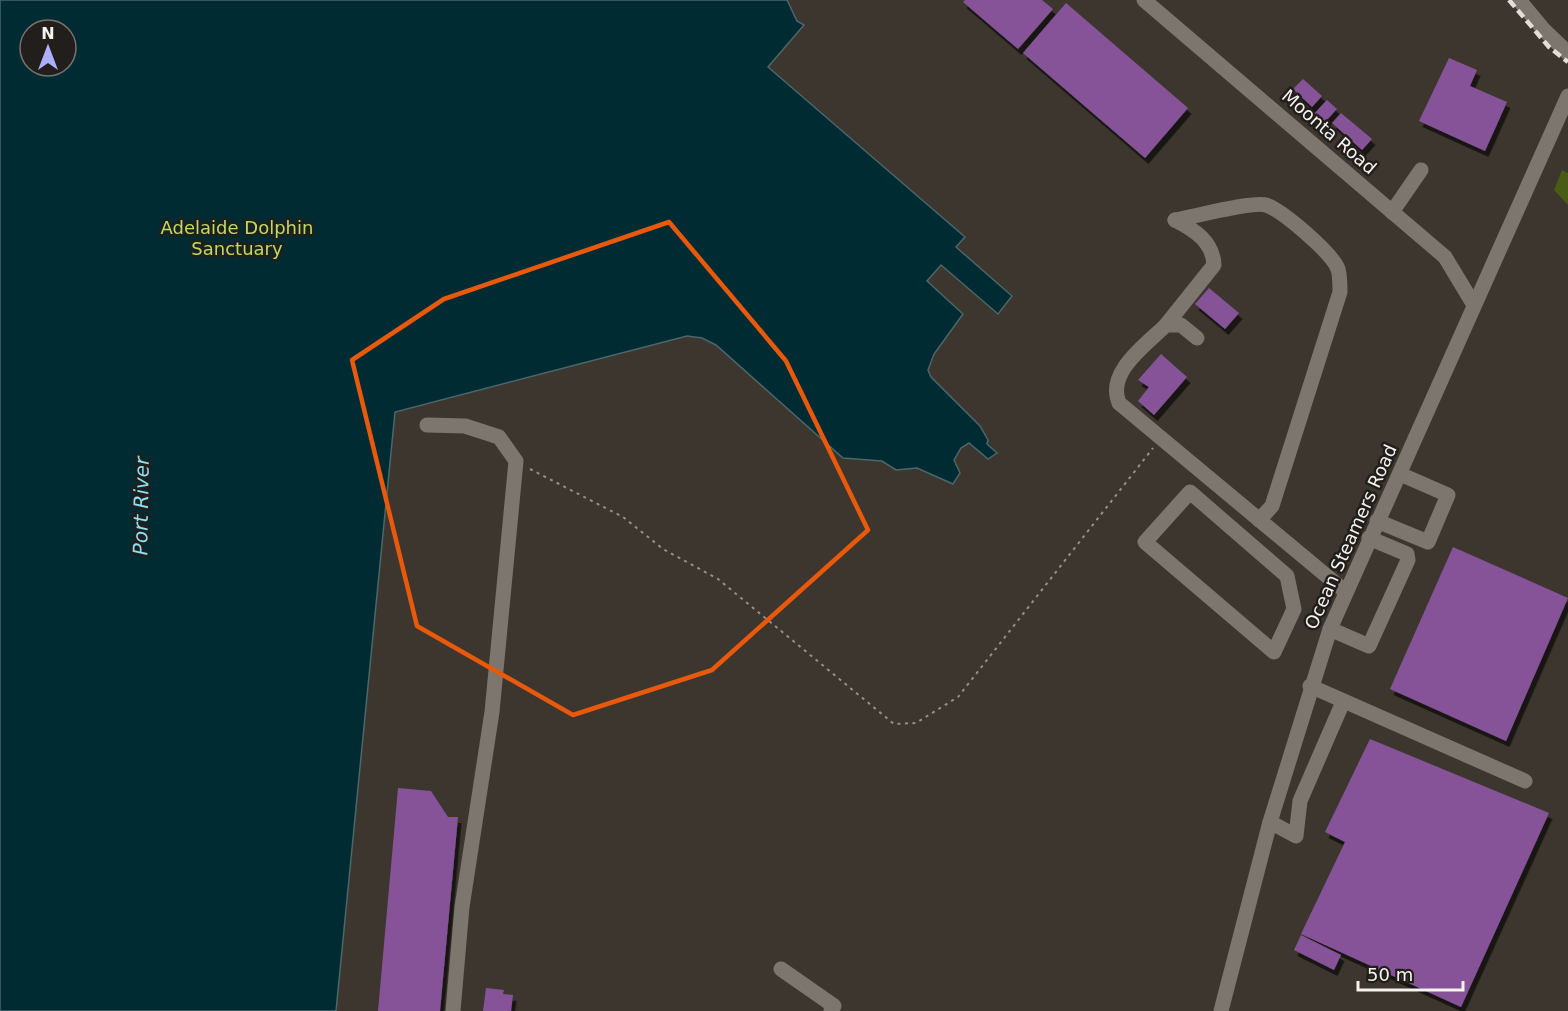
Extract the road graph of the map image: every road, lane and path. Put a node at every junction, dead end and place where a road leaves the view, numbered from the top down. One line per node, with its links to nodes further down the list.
1 (1144, 0): 7 (street, Moonta Road)
2 (1519, 0): 3 (street)
3 (1568, 53)
4 (1568, 96): 5 (street, Ocean Steamers Road)
5 (1561, 128): 8 (street, Ocean Steamers Road)
6 (1421, 171): 7 (street)
7 (1392, 212): 8 (street, Moonta Road)
8 (1474, 305): 14 (street, Ocean Steamers Road)
9 (1166, 325): 10 (street); 12 (street); 17 (street)
10 (1197, 338)
11 (427, 425): 13 (street)
12 (1160, 439): 13 (path); 15 (street)
13 (516, 461): 27 (street)
14 (1400, 474): 18 (street, Ocean Steamers Road); 18 (street)
15 (1211, 481): 16 (street); 17 (street)
16 (1196, 498): 16 (street)
17 (1258, 520): 20 (street)
18 (1377, 521): 19 (street, Ocean Steamers Road)
19 (1369, 538): 20 (street, Ocean Steamers Road); 21 (street)
20 (1346, 592): 21 (street, Ocean Steamers Road)
21 (1330, 629): 22 (street, Ocean Steamers Road)
22 (1310, 686): 23 (street); 25 (street, Ocean Steamers Road)
23 (1343, 702): 24 (street); 25 (street)
24 (1525, 781)
25 (1270, 822): 29 (street, Ocean Steamers Road)
26 (781, 969): 28 (street)
27 (453, 1011)
28 (831, 1011)
29 (1221, 1011)

